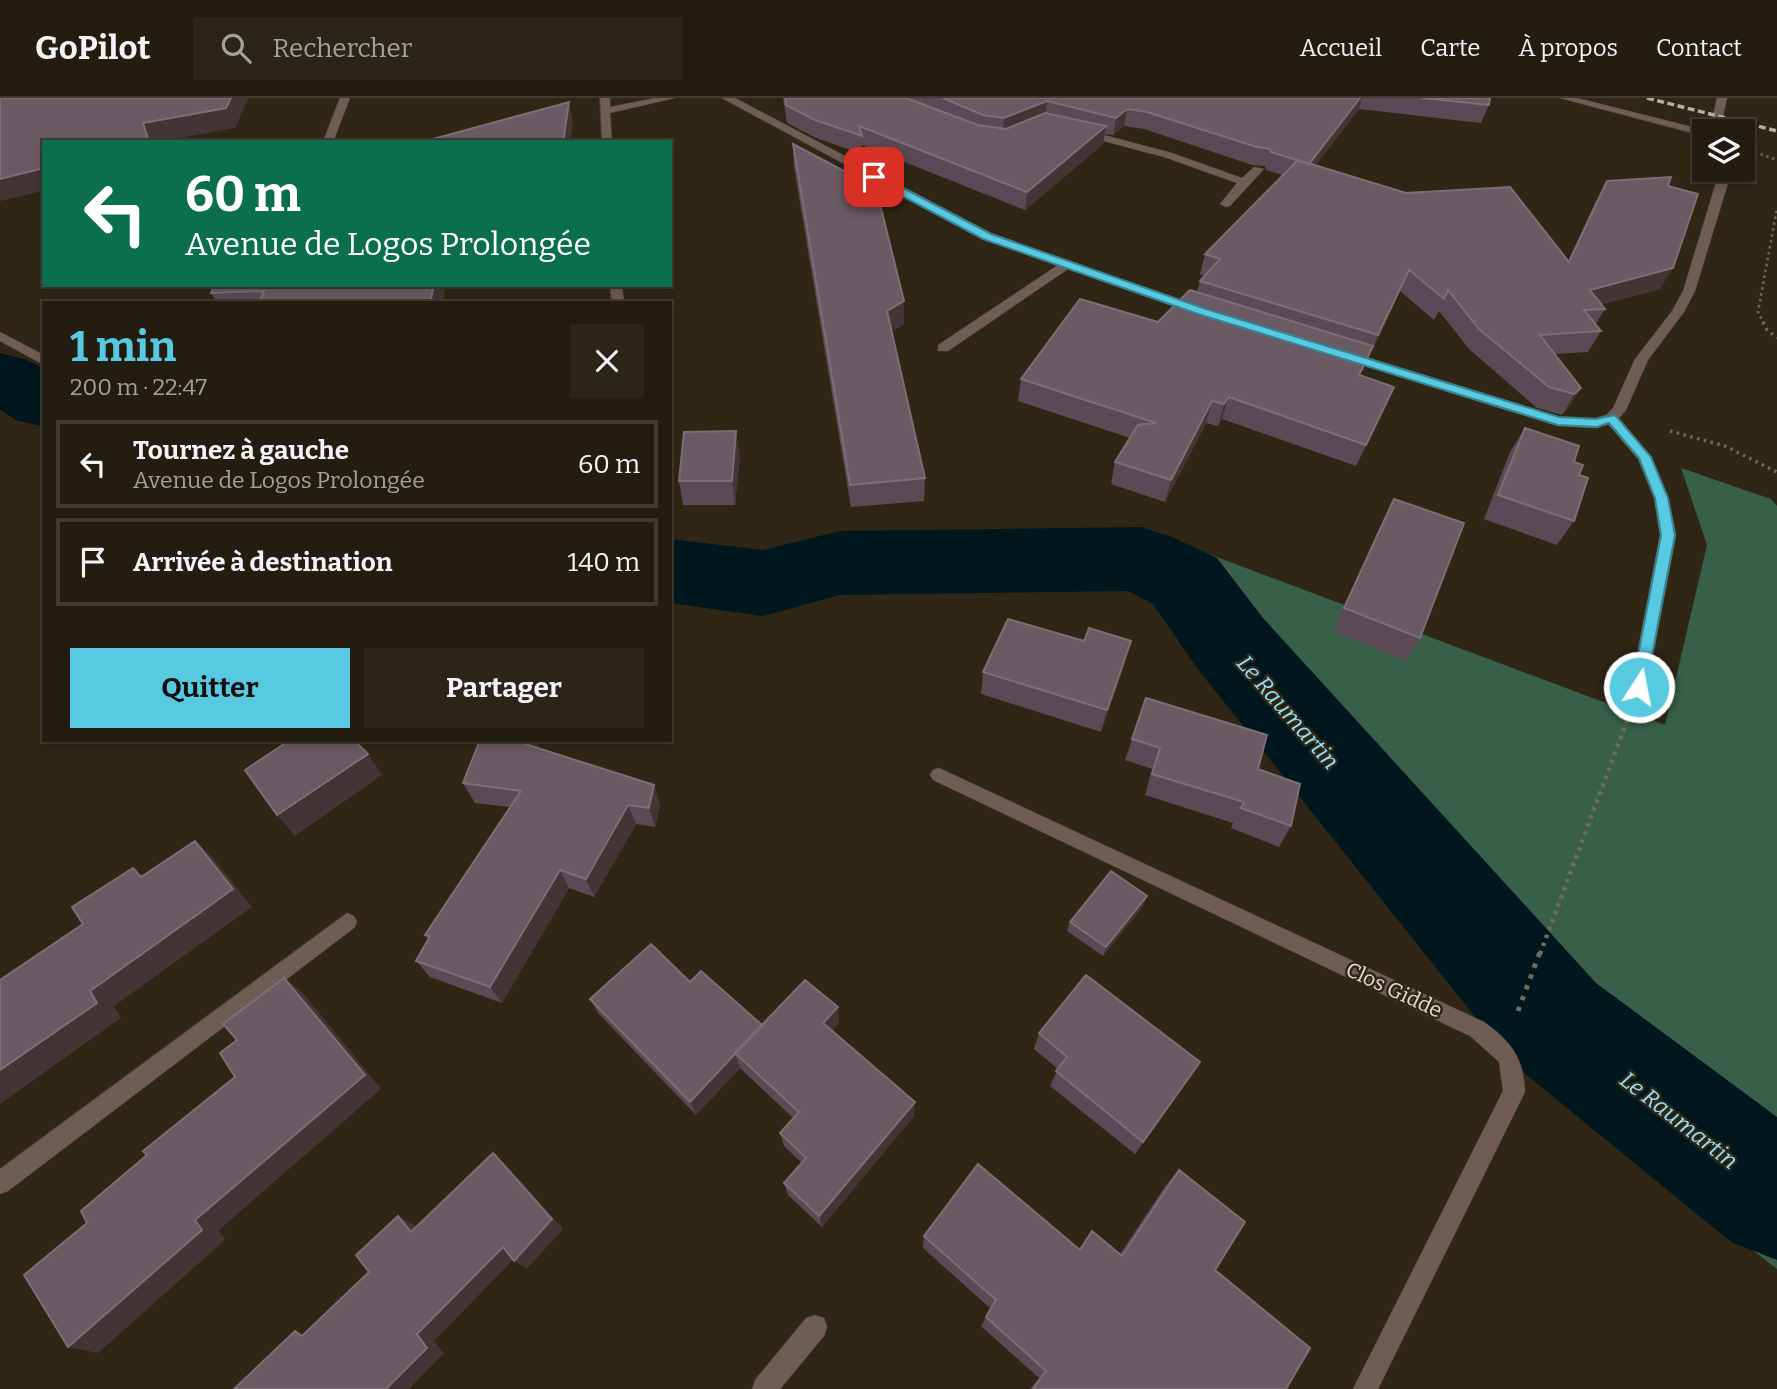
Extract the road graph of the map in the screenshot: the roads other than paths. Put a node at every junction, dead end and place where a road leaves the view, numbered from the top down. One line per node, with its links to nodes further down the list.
1 (345, 98): 11 (street)
2 (604, 98): 7 (street)
3 (670, 98): 7 (street)
4 (727, 98): 17 (street)
5 (1565, 98): 10 (street)
6 (1722, 98): 8 (street)
7 (606, 111): 12 (street)
8 (1719, 119)
9 (1065, 128): 14 (street)
10 (1692, 130)
11 (329, 140)
12 (607, 140)
13 (1258, 169): 14 (street)
14 (1244, 182): 16 (street)
15 (1722, 182): 23 (street)
16 (1226, 204)
17 (1067, 264): 18 (street); 20 (street)
18 (1215, 315)
19 (0, 336): 22 (street)
20 (943, 348)
21 (1334, 352): 23 (street)
22 (42, 360)
23 (1611, 418): 24 (street)
24 (1639, 687)
25 (939, 775): 30 (street, Clos Gidde)
26 (347, 922): 27 (street)
27 (0, 1183)
28 (815, 1327): 29 (street)
29 (764, 1389)
30 (1365, 1389)

